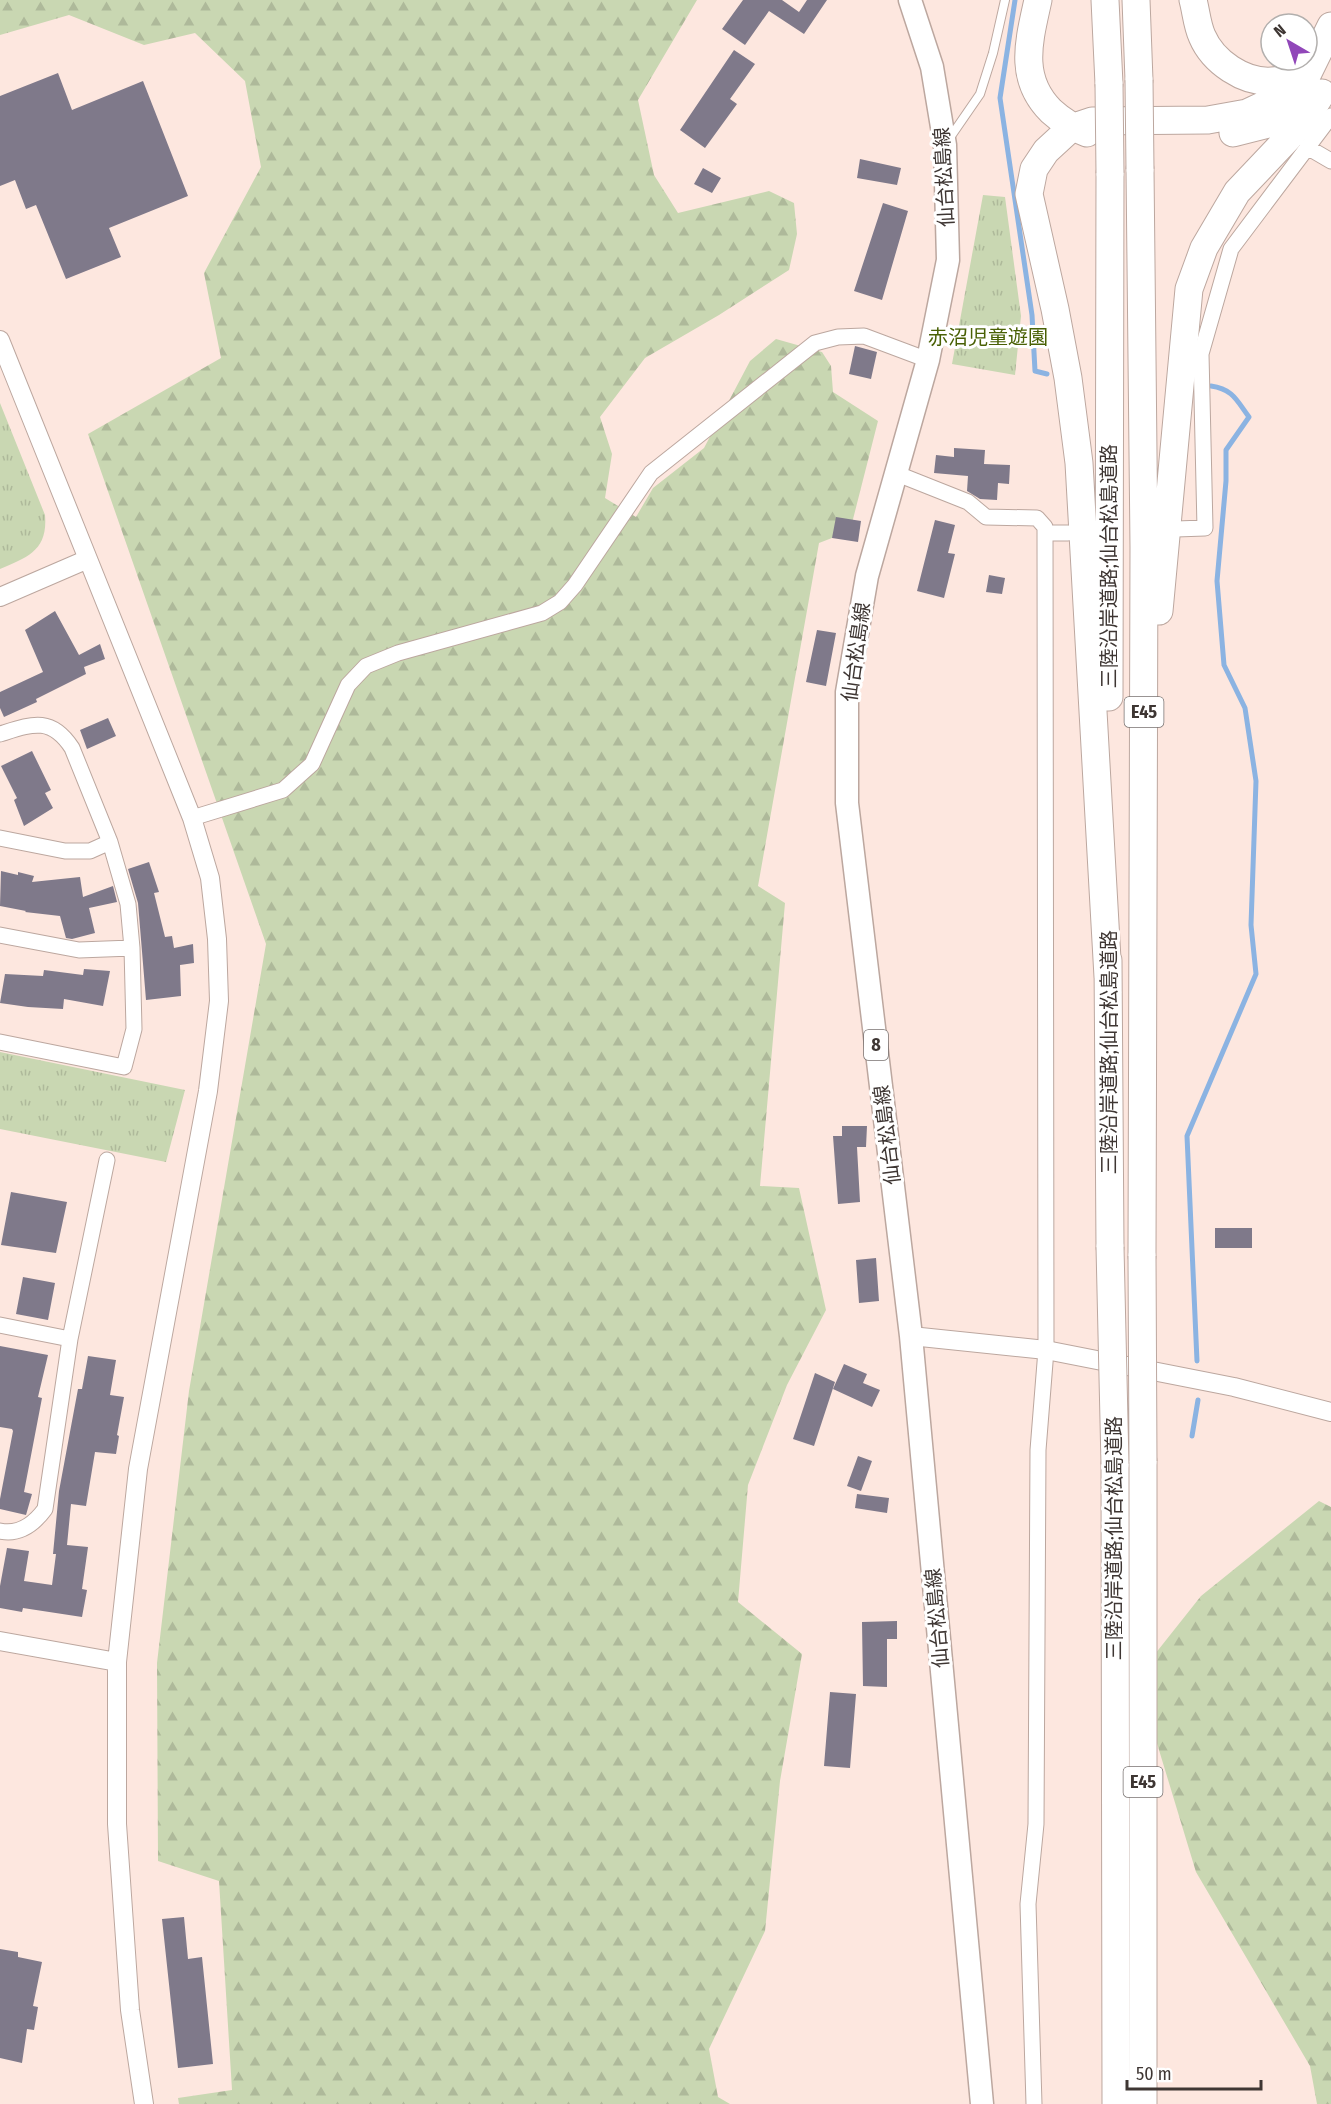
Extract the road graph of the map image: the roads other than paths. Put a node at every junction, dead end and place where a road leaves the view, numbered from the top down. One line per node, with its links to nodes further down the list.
1 (909, 0): 10 (main road, 仙台松島線 / 8)
2 (1005, 0): 10 (lane)
3 (1038, 0): 9 (highway)
4 (1105, 0): 28 (highway, 三陸沿岸道路;仙台松島道路 / E45, bridge)
5 (1136, 0): 22 (highway, 三陸沿岸道路;仙台松島道路 / E45, bridge)
6 (1193, 0): 8 (highway)
7 (1331, 26): 8 (highway)
8 (1323, 91): 9 (highway); 11 (street); 22 (highway)
9 (1071, 128): 28 (highway)
10 (945, 145): 14 (main road, 仙台松島線 / 8)
11 (1307, 147): 12 (street); 16 (street)
12 (1331, 161)
13 (0, 340): 19 (street)
14 (928, 360): 15 (main road, 仙台松島線 / 8); 23 (street)
15 (895, 473): 17 (street); 32 (main road, 仙台松島線 / 8)
16 (1176, 529)
17 (1045, 533): 18 (street); 34 (street)
18 (1068, 533)
19 (88, 559): 20 (street); 23 (street)
20 (0, 597)
21 (0, 734): 25 (street)
22 (1144, 762): 43 (highway, 三陸沿岸道路;仙台松島道路 / E45, bridge)
23 (192, 818): 38 (street)
24 (0, 838): 25 (street)
25 (110, 842): 27 (street)
26 (0, 936): 27 (street)
27 (132, 948): 29 (street)
28 (1108, 976): 42 (highway, 三陸沿岸道路;仙台松島道路 / E45, bridge)
29 (0, 1042)
30 (107, 1160): 33 (street)
31 (0, 1325): 33 (street)
32 (910, 1336): 34 (street); 40 (main road, 仙台松島線 / 8)
33 (70, 1340): 36 (street)
34 (1046, 1350): 35 (street); 41 (street)
35 (1331, 1412)
36 (0, 1531)
37 (0, 1641): 38 (street)
38 (117, 1662): 39 (street)
39 (144, 2104)
40 (982, 2104)
41 (1034, 2104)
42 (1116, 2104)
43 (1143, 2104)

